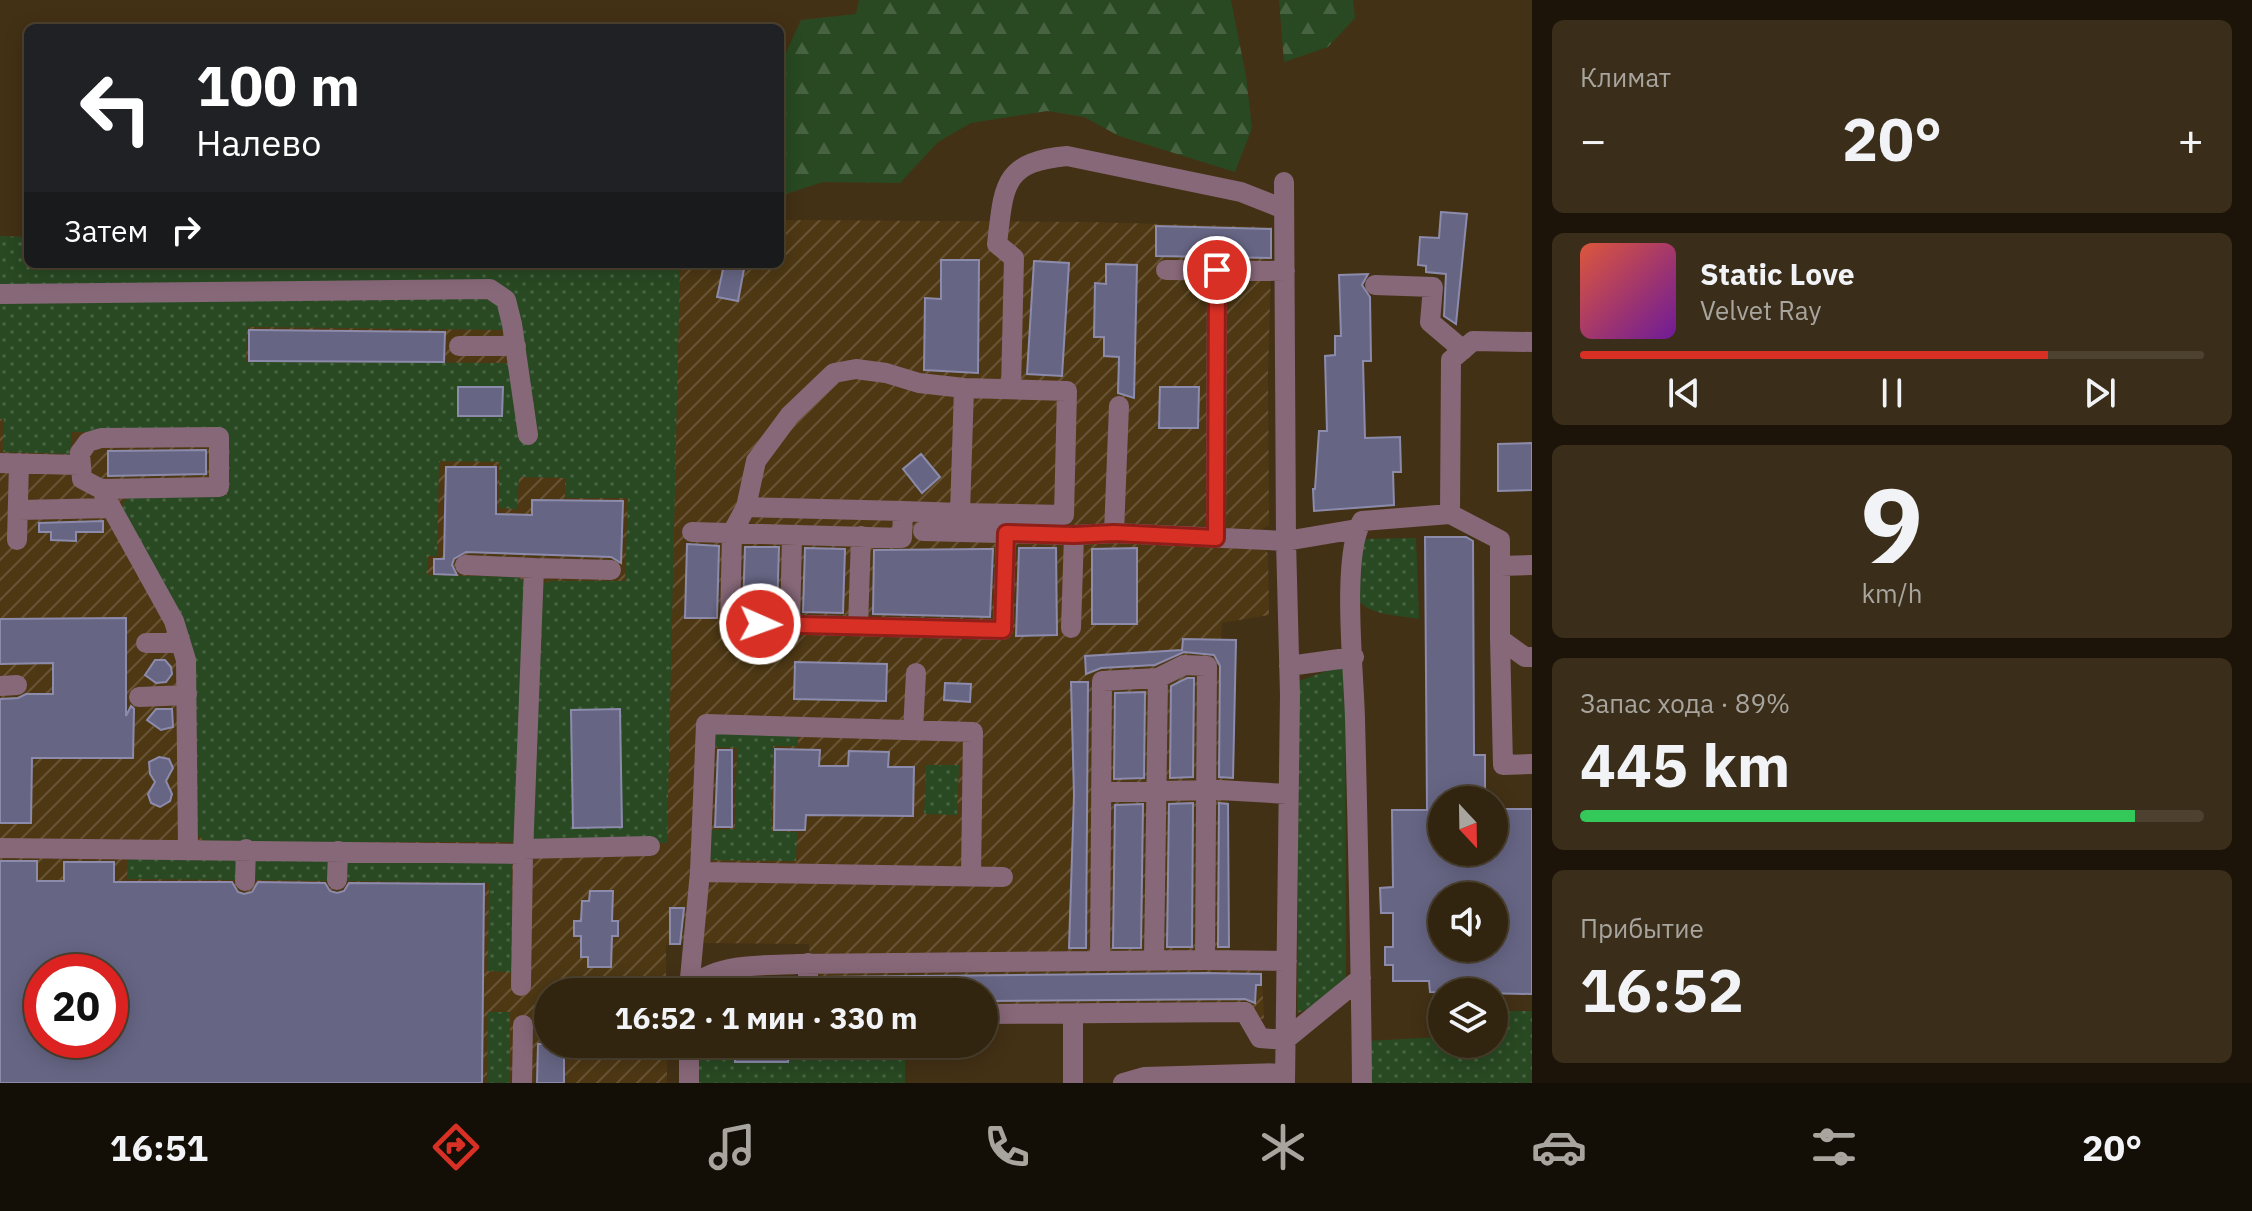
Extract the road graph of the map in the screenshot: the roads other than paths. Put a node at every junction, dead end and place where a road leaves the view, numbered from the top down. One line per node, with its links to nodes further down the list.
1 (1284, 182): 2 (lane)
2 (1284, 209): 5 (lane); 13 (lane)
3 (1166, 270): 4 (lane)
4 (1217, 270): 5 (lane); 34 (lane)
5 (1285, 271): 36 (lane)
6 (1375, 285): 11 (lane)
7 (0, 294): 10 (lane)
8 (1532, 342): 11 (lane)
9 (459, 346): 10 (lane)
10 (516, 346): 15 (lane)
11 (1463, 350): 24 (lane)
12 (964, 388): 13 (lane); 19 (lane); 23 (lane)
13 (1011, 389): 23 (lane)
14 (1119, 406): 30 (lane)
15 (528, 435)
16 (10, 463): 17 (lane); 21 (lane)
17 (79, 465): 18 (lane); 18 (lane)
18 (101, 489): 20 (lane)
19 (746, 507): 22 (lane); 28 (lane)
20 (111, 508): 21 (lane); 47 (lane)
21 (19, 510): 35 (lane)
22 (903, 511): 23 (lane); 33 (lane)
23 (960, 513)
24 (1450, 514): 25 (lane); 39 (lane)
25 (1357, 529): 36 (lane); 48 (lane)
26 (923, 531): 29 (lane)
27 (692, 532): 28 (lane)
28 (732, 533): 31 (lane); 42 (lane)
29 (1006, 533): 32 (lane); 43 (lane)
30 (1114, 533): 32 (lane); 34 (lane)
31 (792, 535): 33 (lane); 42 (lane)
32 (1074, 535): 44 (lane)
33 (861, 536): 43 (lane)
34 (1216, 538): 36 (lane)
35 (17, 540)
36 (1286, 541): 50 (lane)
37 (465, 565): 40 (lane)
38 (1532, 565): 39 (lane)
39 (1500, 566): 45 (lane)
40 (534, 568): 41 (lane); 66 (lane)
41 (611, 570)
42 (790, 625): 43 (lane)
43 (858, 627)
44 (1071, 628)
45 (1500, 639): 49 (lane); 56 (lane)
46 (146, 643): 47 (lane)
47 (181, 643): 53 (lane)
48 (1354, 657): 50 (lane); 80 (lane)
49 (1532, 657)
50 (1289, 666): 60 (lane)
51 (916, 673): 55 (lane)
52 (1158, 678): 57 (lane); 58 (lane); 59 (lane)
53 (187, 695): 54 (lane); 63 (lane)
54 (139, 697)
55 (913, 730): 67 (lane); 68 (lane)
56 (1532, 764)
57 (1205, 790): 58 (lane); 60 (lane); 73 (lane)
58 (1155, 791): 59 (lane); 72 (lane)
59 (1102, 792): 74 (lane)
60 (1287, 794): 75 (lane)
61 (650, 846): 66 (lane)
62 (0, 848): 63 (lane)
63 (188, 849): 64 (lane)
64 (246, 849): 65 (lane); 71 (lane)
65 (338, 851): 66 (lane); 70 (lane)
66 (523, 851): 81 (lane)
67 (700, 872): 68 (lane); 77 (lane)
68 (971, 877): 69 (lane)
69 (1003, 877)
70 (337, 880)
71 (245, 881)
72 (1154, 960): 73 (lane); 74 (lane)
73 (1205, 960): 75 (lane)
74 (1100, 961): 76 (lane)
75 (1287, 961): 85 (lane)
76 (808, 963): 78 (lane); 79 (lane)
77 (690, 978)
78 (700, 978)
79 (808, 978)
80 (1361, 978): 85 (lane); 92 (lane)
81 (521, 986)
82 (998, 1014): 83 (lane)
83 (1073, 1014): 85 (lane); 90 (lane)
84 (523, 1025): 88 (lane)
85 (1285, 1040): 87 (lane)
86 (689, 1058): 89 (lane)
87 (1285, 1078): 91 (lane)
88 (522, 1083)
89 (689, 1083)
90 (1073, 1083)
91 (1123, 1083)
92 (1362, 1083)

